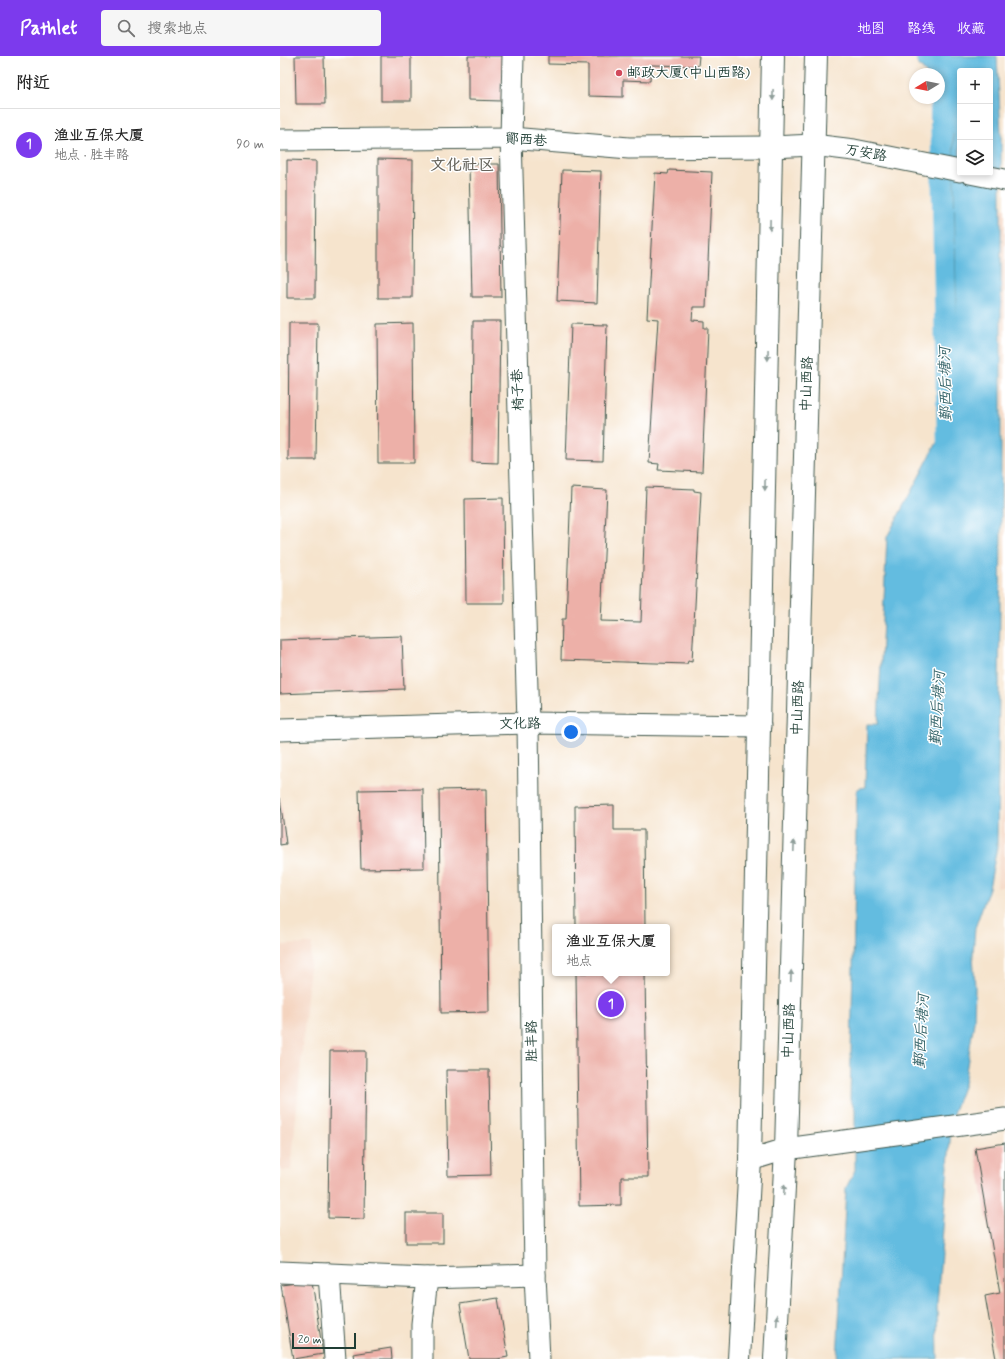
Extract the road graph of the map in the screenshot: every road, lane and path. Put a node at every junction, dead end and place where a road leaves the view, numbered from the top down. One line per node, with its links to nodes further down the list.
1 (513, 56): 4 (street, 椅子巷)
2 (773, 56): 7 (main road, one-way to 7)
3 (816, 56): 6 (main road, 中山西路)
4 (511, 138): 5 (street, 鄮西巷); 7 (street, 鄮西巷); 11 (street, 椅子巷)
5 (280, 140)
6 (813, 145): 7 (street, 万安路); 8 (street, 万安路); 15 (main road, 中山西路, one-way to 6)
7 (772, 147): 12 (main road, one-way to 12)
8 (957, 170)
9 (985, 176): 10 (street)
10 (1005, 180)
11 (528, 723): 12 (street, 文化路); 13 (street, 文化路); 19 (street, 胜丰路)
12 (760, 726): 16 (main road)
13 (280, 730)
14 (1005, 1119): 15 (street)
15 (786, 1149): 16 (street); 25 (main road, 中山西路, one-way to 15)
16 (750, 1160): 24 (main road)
17 (280, 1272): 18 (street)
18 (329, 1274): 20 (street); 21 (street)
19 (535, 1275): 20 (street); 23 (street, 胜丰路)
20 (427, 1278): 22 (street)
21 (335, 1359)
22 (422, 1359)
23 (539, 1359)
24 (739, 1359)
25 (775, 1359)

